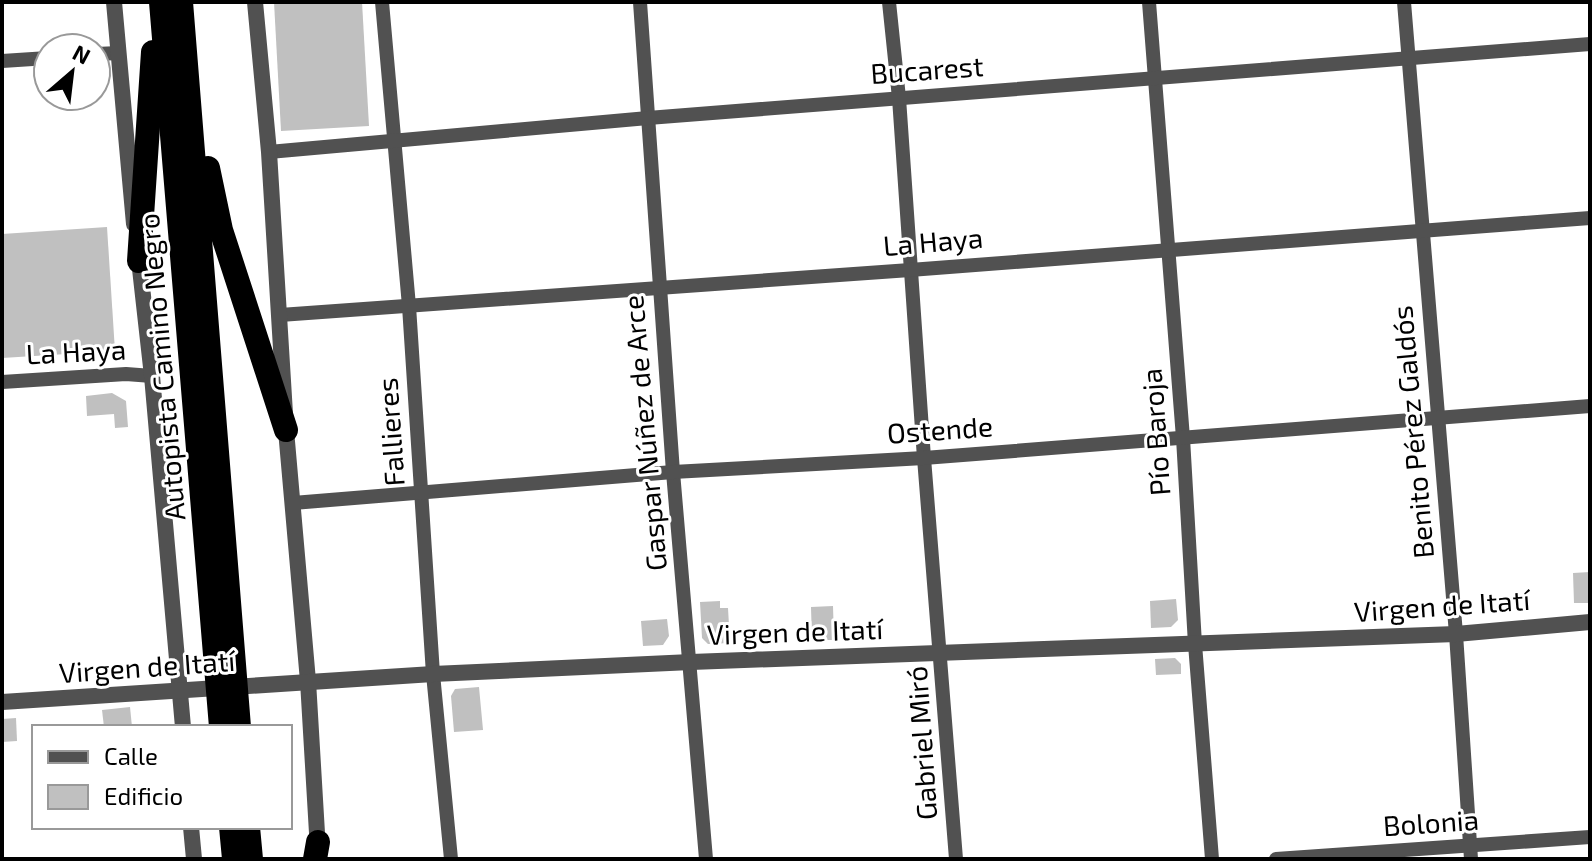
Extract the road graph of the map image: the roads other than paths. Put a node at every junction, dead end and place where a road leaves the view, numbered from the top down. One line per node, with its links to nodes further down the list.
1 (114, 2): 13 (street)
2 (153, 2): 25 (highway)
3 (161, 2): 42 (highway, Autopista Camino Negro)
4 (255, 2): 21 (street)
5 (382, 2): 20 (street, Fallieres)
6 (640, 2): 19 (street, Gaspar Núñez de Arce)
7 (889, 2): 18 (street, Gabriel Miró)
8 (1149, 2): 17 (street, Pío Baroja)
9 (1404, 2): 14 (street, Benito Pérez Galdós)
10 (182, 10): 34 (highway); 42 (highway, Autopista Camino Negro)
11 (1590, 44): 14 (street, Bucarest)
12 (112, 53): 13 (street)
13 (119, 53): 25 (street)
14 (1408, 58): 17 (street, Bucarest); 23 (street, Benito Pérez Galdós)
15 (32, 59): 16 (street)
16 (2, 61)
17 (1155, 79): 18 (street, Bucarest); 24 (street, Pío Baroja)
18 (899, 98): 19 (street, Bucarest); 26 (street, Gabriel Miró)
19 (648, 118): 20 (street, Bucarest); 27 (street, Gaspar Núñez de Arce)
20 (393, 140): 21 (street, Bucarest); 28 (street, Fallieres)
21 (269, 152): 29 (street)
22 (1590, 218): 23 (street, La Haya)
23 (1423, 230): 24 (street, La Haya); 33 (street, Benito Pérez Galdós)
24 (1169, 249): 26 (street, La Haya); 35 (street, Pío Baroja)
25 (139, 261): 30 (street)
26 (910, 270): 27 (street, La Haya); 36 (street, Gabriel Miró)
27 (660, 289): 28 (street, La Haya); 37 (street, Gaspar Núñez de Arce)
28 (409, 306): 29 (street, La Haya); 38 (street, Fallieres)
29 (280, 315): 34 (street)
30 (152, 376): 31 (street, La Haya); 48 (street)
31 (2, 382)
32 (1590, 406): 33 (street, Ostende)
33 (1438, 418): 35 (street, Ostende); 41 (street, Benito Pérez Galdós)
34 (286, 430): 39 (street)
35 (1183, 438): 36 (street, Ostende); 43 (street, Pío Baroja)
36 (924, 458): 37 (street, Ostende); 44 (street, Gabriel Miró)
37 (673, 472): 38 (street, Ostende); 45 (street, Gaspar Núñez de Arce)
38 (421, 494): 39 (street, Ostende); 46 (street, Fallieres)
39 (293, 503): 47 (street)
40 (1590, 622): 41 (street, Virgen de Itatí)
41 (1456, 634): 43 (street, Virgen de Itatí); 57 (street, Benito Pérez Galdós)
42 (224, 640): 50 (highway, Autopista Camino Negro)
43 (1195, 644): 44 (street, Virgen de Itatí); 64 (street, Pío Baroja)
44 (941, 653): 45 (street, Virgen de Itatí); 63 (street, Gabriel Miró)
45 (691, 662): 46 (street, Virgen de Itatí); 62 (street, Gaspar Núñez de Arce)
46 (433, 674): 47 (street, Virgen de Itatí); 61 (street, Fallieres)
47 (308, 681): 48 (street, Virgen de Itatí); 56 (street)
48 (180, 691): 49 (street, Virgen de Itatí); 51 (street)
49 (2, 702)
50 (229, 722)
51 (183, 725)
52 (191, 829): 58 (street)
53 (231, 829): 59 (highway)
54 (248, 829): 60 (highway)
55 (1590, 837): 57 (street, Bolonia)
56 (317, 853)
57 (1470, 853): 65 (street, Bolonia)
58 (194, 859)
59 (234, 859)
60 (251, 859)
61 (451, 859)
62 (706, 859)
63 (956, 859)
64 (1212, 859)
65 (1276, 859)

